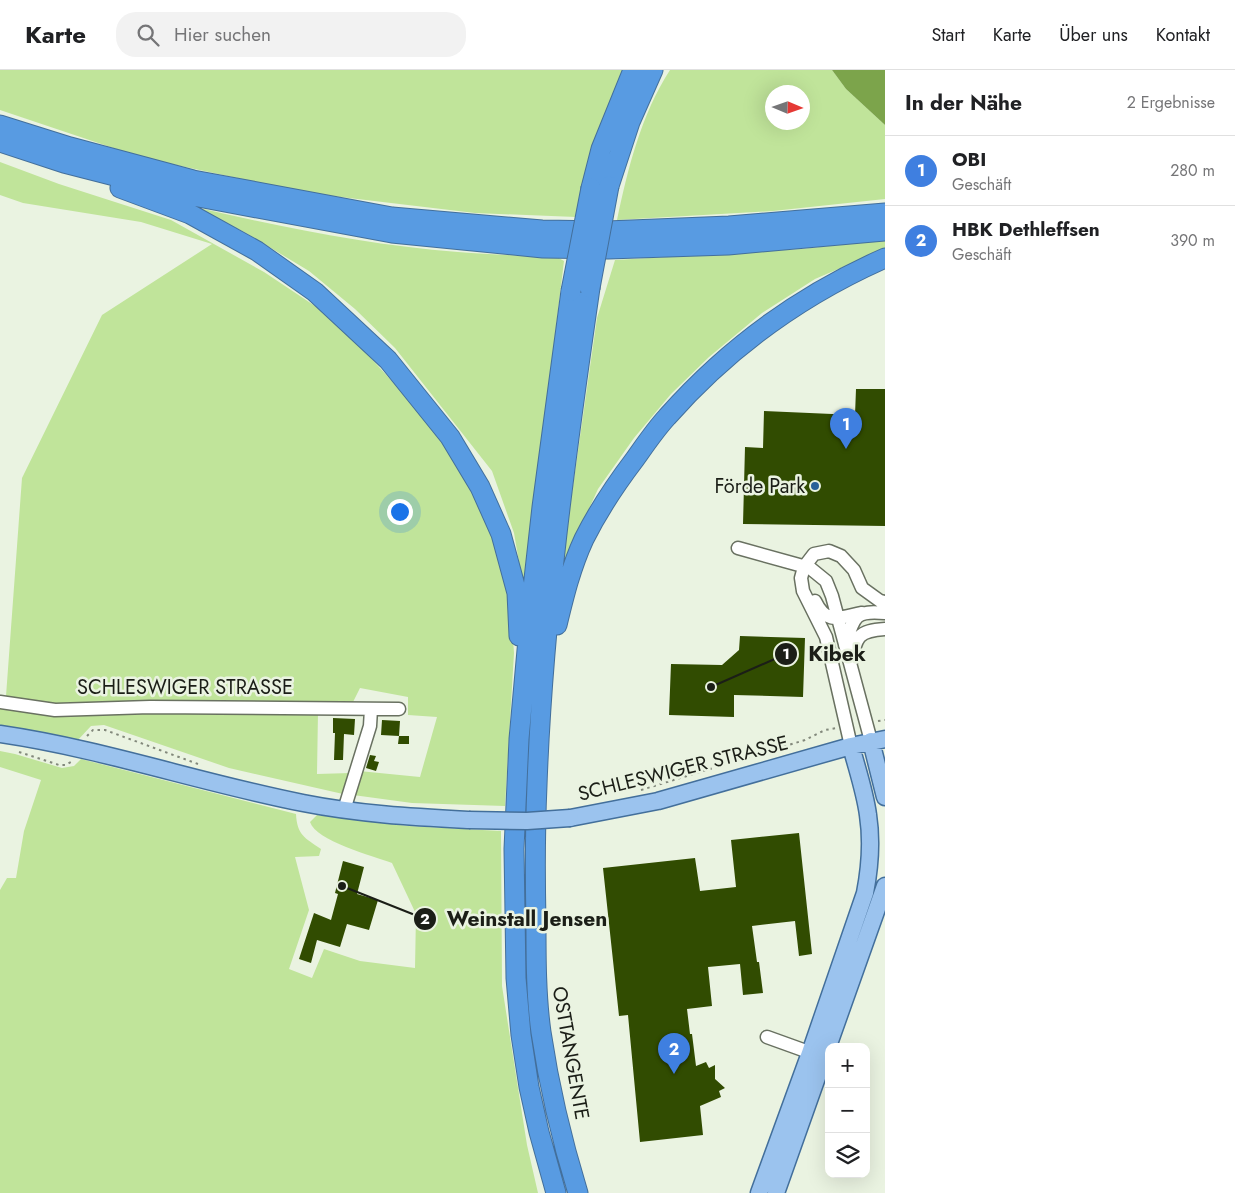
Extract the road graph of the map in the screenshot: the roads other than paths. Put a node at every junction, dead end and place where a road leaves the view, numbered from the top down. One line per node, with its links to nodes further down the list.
1 (633, 70): 6 (highway)
2 (653, 70): 6 (highway)
3 (0, 125): 7 (highway)
4 (0, 142): 5 (highway)
5 (64, 163): 8 (highway); 25 (highway)
6 (600, 187): 24 (highway, bridge); 25 (highway, bridge)
7 (885, 213)
8 (885, 231)
9 (885, 258): 24 (highway)
10 (738, 548): 11 (lane)
11 (804, 567): 12 (lane); 13 (lane); 16 (lane)
12 (803, 591): 16 (lane); 27 (lane)
13 (885, 602)
14 (862, 613): 15 (lane); 16 (lane); 18 (lane)
15 (885, 613)
16 (838, 618): 18 (lane)
17 (885, 629): 19 (lane)
18 (846, 645): 19 (lane)
19 (851, 664): 26 (lane)
20 (0, 702): 21 (lane, SCHLESWIGER STRASSE)
21 (371, 709): 22 (lane, SCHLESWIGER STRASSE); 29 (lane)
22 (399, 709)
23 (0, 734): 29 (main road, SCHLESWIGER STRASSE)
24 (539, 738): 34 (highway, OSTTANGENTE)
25 (519, 739): 33 (highway)
26 (878, 740): 27 (main road, SCHLESWIGER STRASSE); 28 (main road)
27 (851, 746): 29 (main road, SCHLESWIGER STRASSE, bridge); 32 (main road)
28 (885, 797)
29 (344, 810)
30 (885, 886): 32 (main road)
31 (766, 1037): 32 (lane)
32 (817, 1056): 35 (main road); 36 (main road)
33 (556, 1193)
34 (578, 1193)
35 (759, 1193)
36 (776, 1193)

